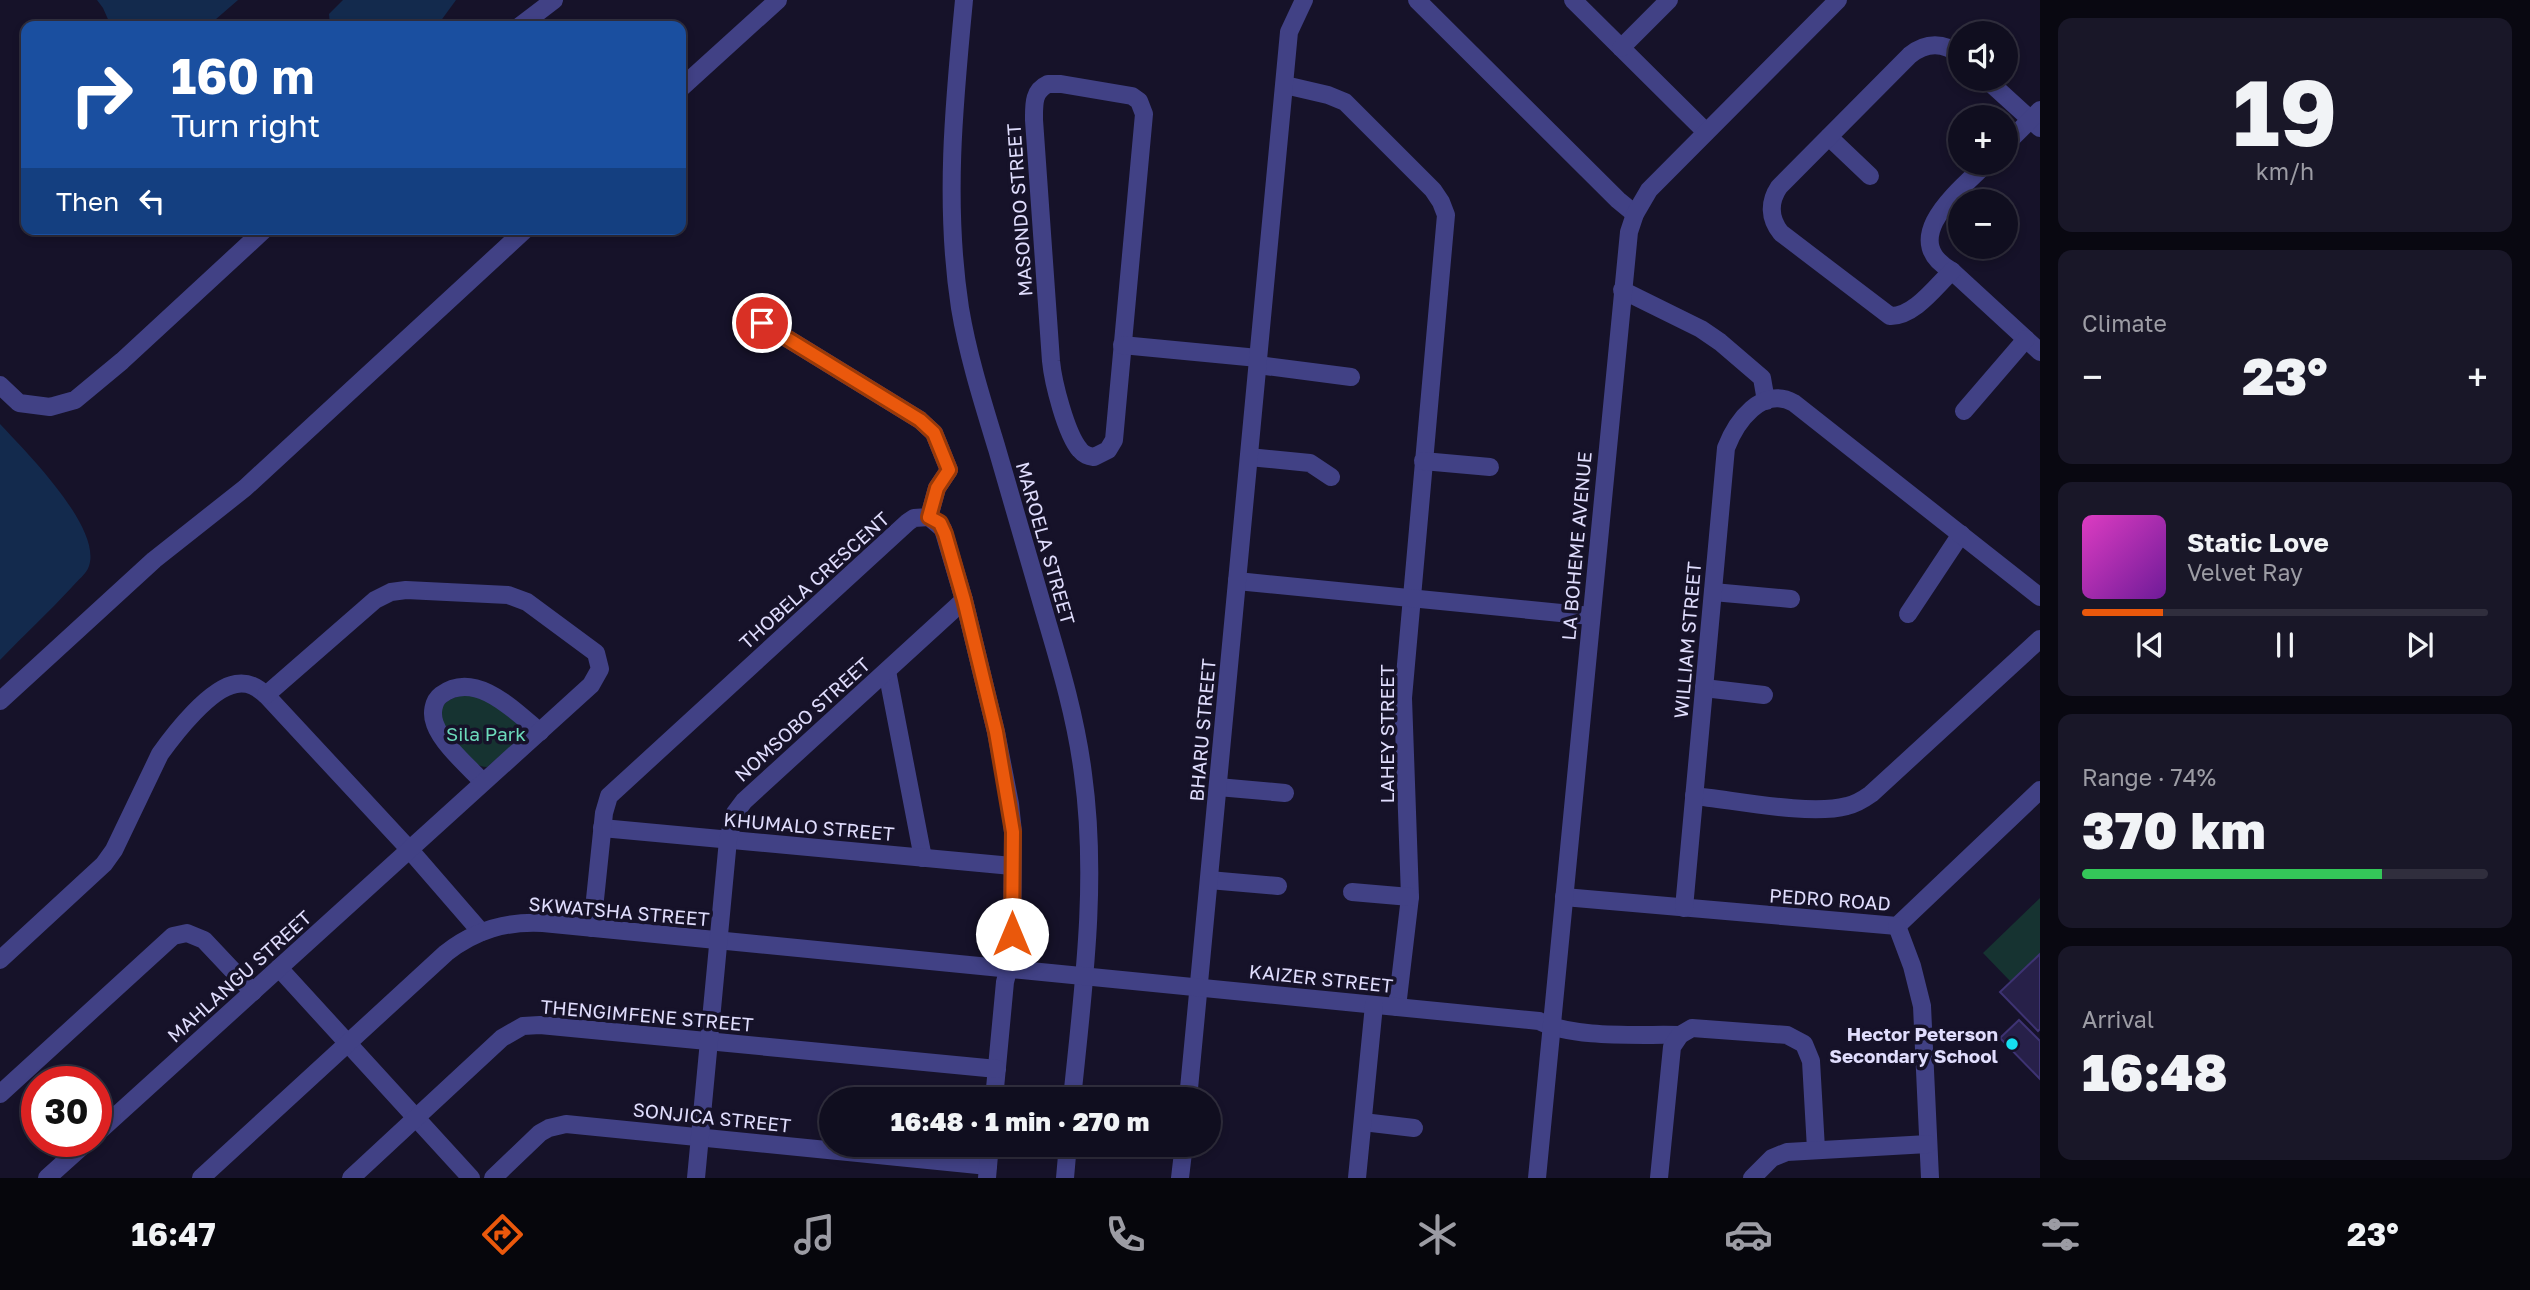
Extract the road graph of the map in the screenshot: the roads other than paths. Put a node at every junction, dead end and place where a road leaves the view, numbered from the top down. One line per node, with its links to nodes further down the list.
1 (554, 0): 9 (street)
2 (778, 0): 12 (street)
3 (964, 0): 79 (street, MAROELA STREET)
4 (1304, 0): 13 (street, BHARU STREET)
5 (1417, 0): 21 (street)
6 (1573, 0): 11 (street)
7 (1669, 0): 11 (street)
8 (1838, 0): 16 (street, LA BOHEME AVENUE)
9 (527, 21)
10 (1948, 47): 18 (street)
11 (1621, 48): 16 (street)
12 (686, 83)
13 (1285, 85): 30 (street, BHARU STREET); 36 (street, LAHEY STREET)
14 (2001, 91): 15 (street)
15 (2037, 119): 17 (street)
16 (1706, 132): 21 (street, LA BOHEME AVENUE)
17 (2018, 134)
18 (1829, 136): 20 (street); 24 (street)
19 (1975, 175): 24 (street)
20 (1870, 176)
21 (1635, 214): 25 (street, LA BOHEME AVENUE)
22 (258, 235): 32 (street)
23 (520, 235): 54 (street)
24 (1952, 271): 27 (street)
25 (1622, 290): 33 (street); 48 (street, LA BOHEME AVENUE)
26 (762, 323): 39 (street)
27 (2026, 339): 29 (street); 34 (street)
28 (1122, 345): 28 (street, MASONDO STREET); 30 (street)
29 (2040, 352)
30 (1258, 362): 31 (street); 35 (street, BHARU STREET)
31 (1351, 377)
32 (0, 385)
33 (1770, 400): 40 (street); 42 (street, WILLIAM STREET)
34 (1964, 411)
35 (1249, 457): 38 (street); 41 (street, BHARU STREET)
36 (1423, 461): 37 (street); 44 (street, LAHEY STREET)
37 (1490, 467)
38 (1331, 477)
39 (929, 517): 46 (street); 61 (street, THOBELA CRESCENT)
40 (1961, 534): 43 (street); 47 (street)
41 (1237, 581): 44 (street); 57 (street, BHARU STREET)
42 (1713, 592): 45 (street); 51 (street, WILLIAM STREET)
43 (2040, 597)
44 (1411, 598): 48 (street); 69 (street, LAHEY STREET)
45 (1791, 599)
46 (964, 600): 50 (street, NOMSOBO STREET); 65 (street)
47 (1908, 614)
48 (1591, 616): 70 (street, LA BOHEME AVENUE)
49 (2040, 639): 60 (street)
50 (887, 671): 62 (street, NOMSOBO STREET); 64 (street)
51 (1704, 688): 53 (street); 60 (street, WILLIAM STREET)
52 (266, 695): 55 (street, MAHLANGU STREET); 63 (street); 76 (street)
53 (1764, 695)
54 (0, 701)
55 (540, 732): 56 (street, MAHLANGU STREET); 56 (street)
56 (483, 782): 63 (street, MAHLANGU STREET)
57 (1218, 788): 59 (street); 66 (street, BHARU STREET)
58 (2040, 790): 72 (street, PEDRO ROAD)
59 (1285, 793)
60 (1694, 796): 71 (street, WILLIAM STREET)
61 (602, 828): 62 (street, KHUMALO STREET); 73 (street, THOBELA CRESCENT)
62 (728, 840): 64 (street, KHUMALO STREET); 75 (street, NOMSOBO STREET)
63 (409, 849): 74 (street); 77 (street, MAHLANGU STREET)
64 (923, 858): 65 (street, KHUMALO STREET)
65 (1012, 866): 78 (street)
66 (1209, 880): 67 (street); 80 (street, BHARU STREET)
67 (1278, 886)
68 (1352, 892): 69 (street)
69 (1410, 897): 83 (street, LAHEY STREET)
70 (1564, 897): 71 (street, PEDRO ROAD); 84 (street, LA BOHEME AVENUE)
71 (1684, 908): 72 (street, PEDRO ROAD)
72 (1897, 926): 98 (street)
73 (592, 928): 74 (street, SKWATSHA STREET); 75 (street, SKWATSHA STREET)
74 (481, 932): 87 (street, SKWATSHA STREET)
75 (718, 940): 78 (street, SKWATSHA STREET); 86 (street, NOMSOBO STREET)
76 (0, 960)
77 (279, 968): 81 (street, MAHLANGU STREET); 87 (street)
78 (1009, 969): 79 (street, SKWATSHA STREET); 88 (street)
79 (1084, 976): 80 (street, KAIZER STREET); 90 (street, MAROELA STREET)
80 (1199, 987): 82 (street, KAIZER STREET); 91 (street, BHARU STREET)
81 (253, 992): 92 (street); 94 (street, MAHLANGU STREET)
82 (1374, 1005): 83 (street, KAIZER STREET); 95 (street)
83 (1397, 1007): 84 (street, KAIZER STREET)
84 (1551, 1027): 85 (street, KAIZER STREET); 113 (street, LA BOHEME AVENUE)
85 (1680, 1035): 99 (street, KAIZER STREET); 114 (street)
86 (709, 1041): 88 (street, THENGIMFENE STREET); 93 (street, THENGIMFENE STREET); 97 (street, NOMSOBO STREET)
87 (348, 1043): 93 (street); 105 (street, SKWATSHA STREET)
88 (997, 1069): 89 (street)
89 (995, 1087)
90 (1073, 1087)
91 (1189, 1087)
92 (0, 1094)
93 (416, 1118): 106 (street, THENGIMFENE STREET); 107 (street)
94 (112, 1120)
95 (1363, 1122): 96 (street); 112 (street)
96 (1414, 1128)
97 (700, 1137): 103 (street, SONJICA STREET); 108 (street, SONJICA STREET); 109 (street, NOMSOBO STREET)
98 (1928, 1144): 99 (street); 116 (street)
99 (1816, 1149): 115 (street)
100 (70, 1157): 104 (street)
101 (1067, 1157): 110 (street)
102 (1182, 1157): 111 (street)
103 (987, 1172)
104 (47, 1178)
105 (201, 1178)
106 (351, 1178)
107 (471, 1178)
108 (493, 1178)
109 (696, 1178)
110 (1065, 1178)
111 (1180, 1178)
112 (1357, 1178)
113 (1537, 1178)
114 (1659, 1178)
115 (1752, 1178)
116 (1930, 1178)

